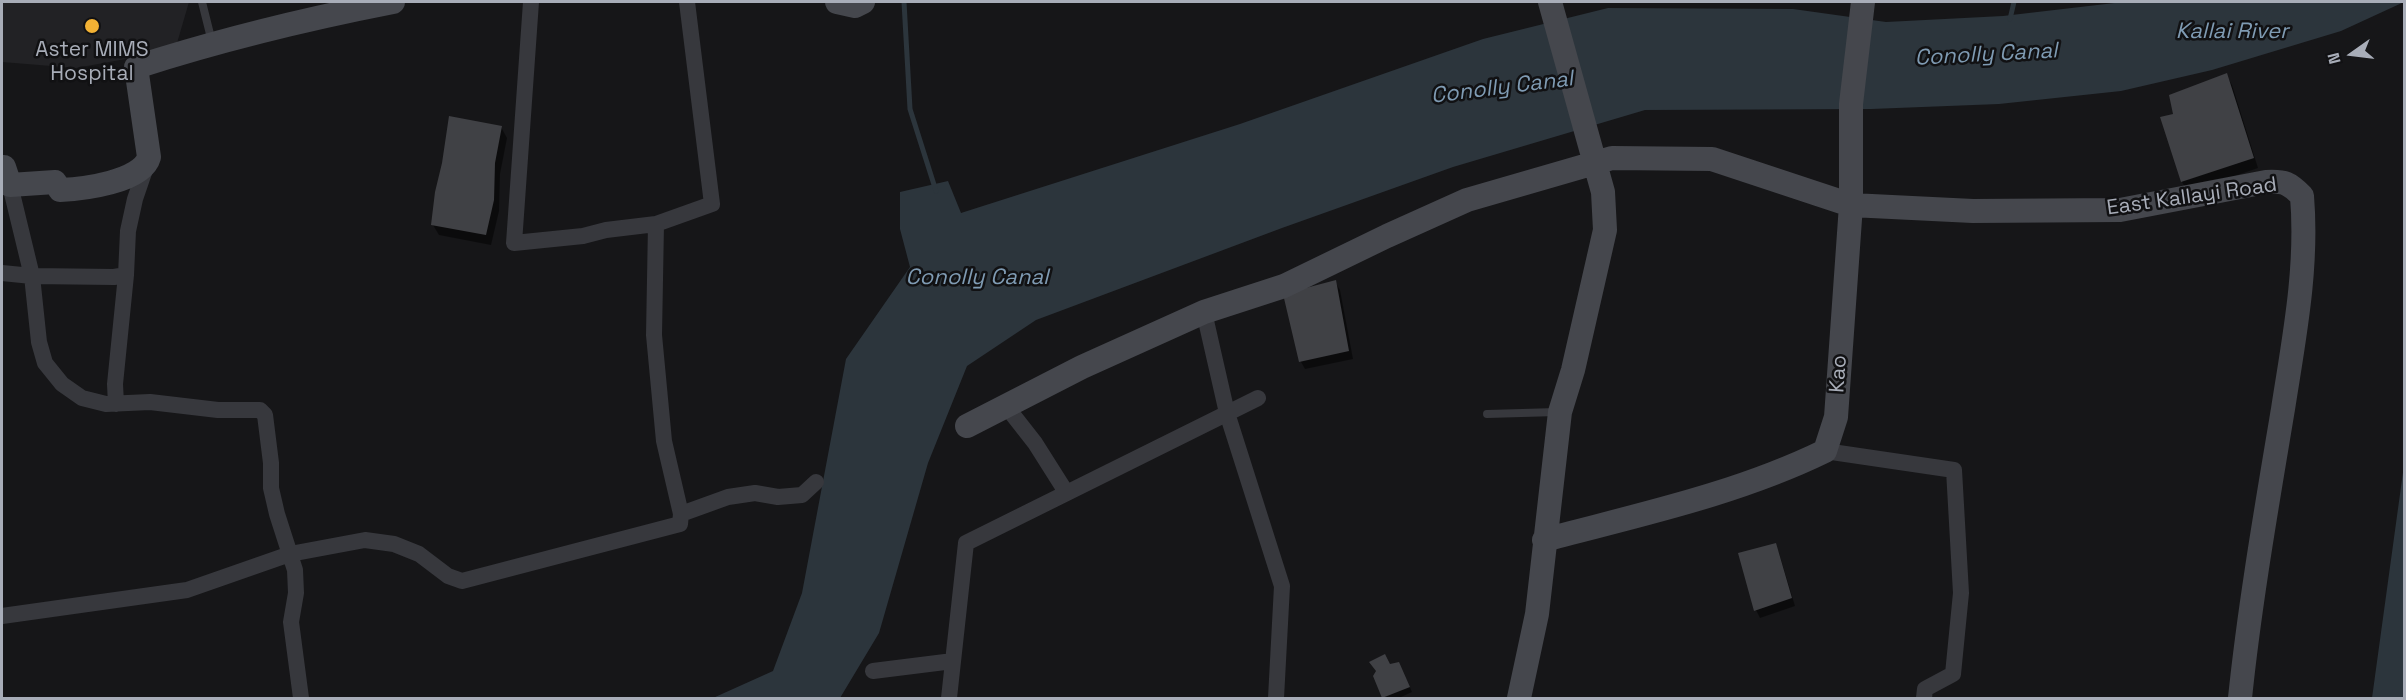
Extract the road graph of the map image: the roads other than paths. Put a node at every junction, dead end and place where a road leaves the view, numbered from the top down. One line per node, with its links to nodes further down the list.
1 (202, 2): 9 (lane)
2 (393, 2): 9 (street)
3 (531, 2): 13 (street)
4 (687, 2): 13 (street)
5 (837, 2): 6 (street)
6 (863, 2)
7 (1550, 2): 21 (street)
8 (1863, 2): 12 (street, Kao)
9 (212, 43): 10 (street)
10 (147, 164): 11 (street); 15 (street)
11 (6, 176): 16 (street)
12 (1851, 205): 17 (street, East Kallayi Road); 25 (street, Kao); 39 (street, East Kallayi Road)
13 (656, 224): 28 (street)
14 (2, 273): 16 (street)
15 (126, 275): 16 (street); 19 (street)
16 (32, 276): 19 (street)
17 (1204, 312): 20 (street, East Kallayi Road); 22 (street)
18 (1258, 398): 22 (street)
19 (116, 404): 30 (street)
20 (1006, 406): 24 (street, East Kallayi Road); 27 (street)
21 (1560, 412): 23 (lane); 29 (street)
22 (1227, 413): 27 (street); 36 (street)
23 (1487, 414)
24 (967, 426)
25 (1825, 451): 29 (street); 38 (street)
26 (816, 482): 28 (street)
27 (1066, 492): 32 (street)
28 (681, 514): 30 (street)
29 (1544, 540): 37 (street)
30 (290, 554): 31 (street); 34 (street)
31 (2, 616)
32 (953, 661): 33 (street); 35 (street)
33 (873, 671)
34 (301, 699)
35 (949, 699)
36 (1276, 699)
37 (1519, 699)
38 (1924, 699)
39 (2240, 699)

